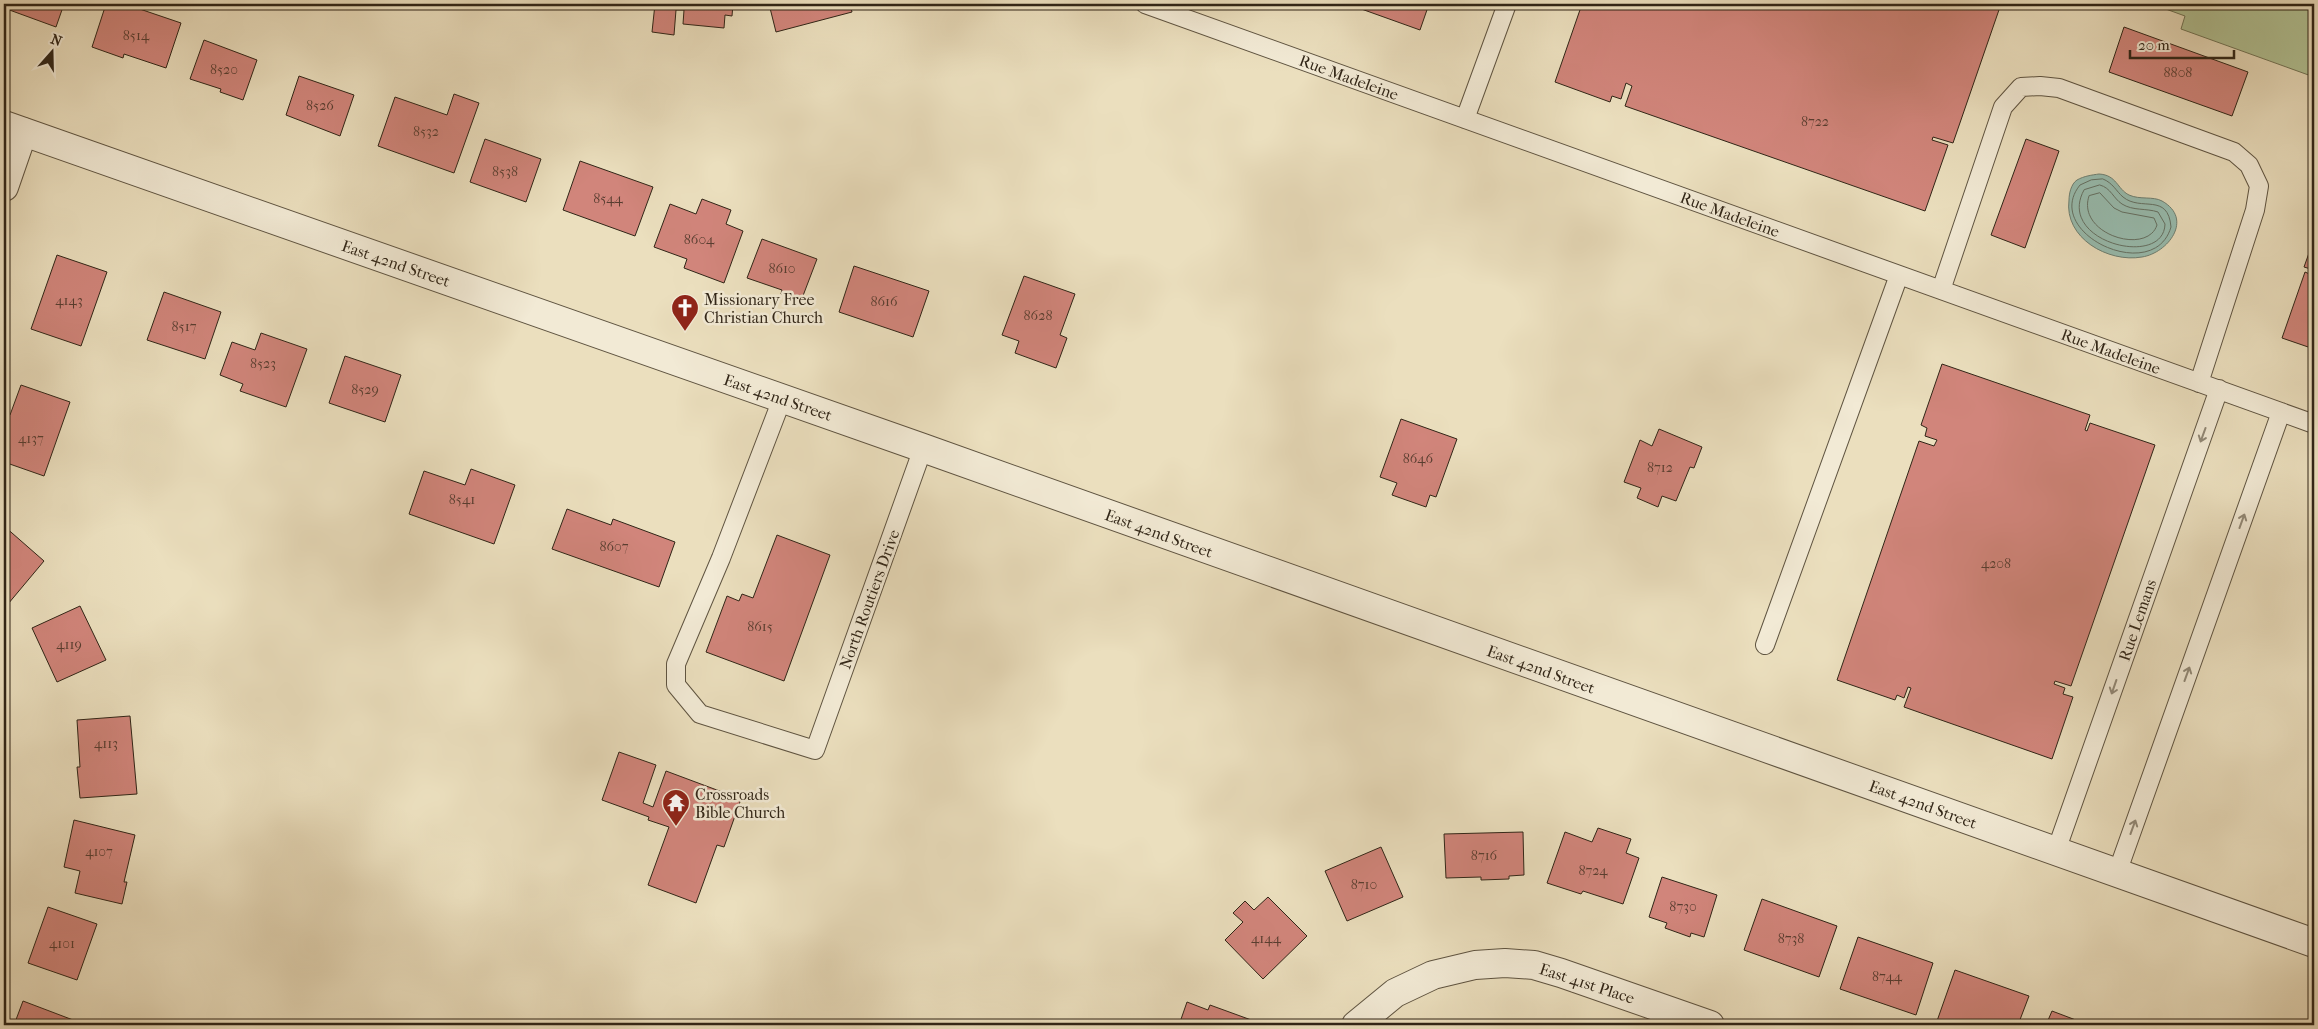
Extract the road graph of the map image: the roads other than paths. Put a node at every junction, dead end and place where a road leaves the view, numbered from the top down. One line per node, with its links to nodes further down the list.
1 (1145, 4): 3 (lane, Rue Madeleine)
2 (1507, 4): 3 (lane)
3 (1465, 119): 6 (lane, Rue Madeleine)
4 (14, 128): 5 (street); 10 (street, East 42nd Street)
5 (4, 187)
6 (1899, 275): 7 (lane, Rue Madeleine); 14 (lane)
7 (1941, 290): 8 (lane, Rue Madeleine); 8 (lane)
8 (2199, 382): 9 (lane, Rue Madeleine)
9 (2219, 389): 11 (lane, Rue Madeleine); 15 (lane, Rue Lemans, one-way to 15)
10 (782, 399): 13 (street, East 42nd Street); 13 (lane, North Routiers Drive)
11 (2281, 412): 12 (lane, Rue Madeleine); 16 (lane, one-way to 11)
12 (2314, 424)
13 (923, 448): 15 (street, East 42nd Street)
14 (1765, 645)
15 (2056, 851): 16 (street, East 42nd Street)
16 (2117, 873): 17 (street, East 42nd Street)
17 (2314, 943)
18 (1356, 1025): 19 (street, East 41st Place)
19 (1710, 1025)

